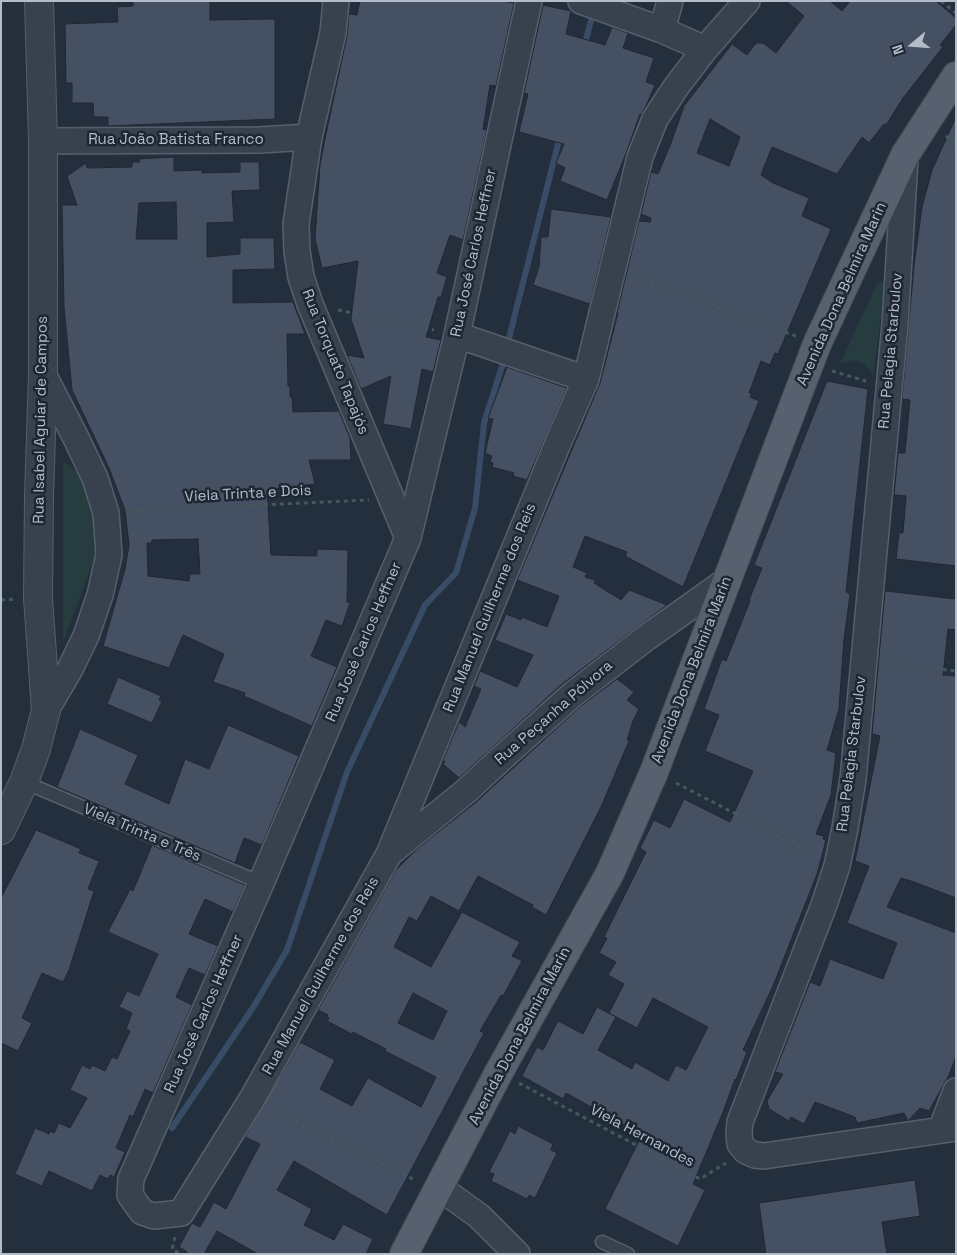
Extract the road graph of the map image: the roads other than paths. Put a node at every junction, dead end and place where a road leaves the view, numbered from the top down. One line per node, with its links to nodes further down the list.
1 (39, 1): 11 (street, Rua Isabel Aguiar de Campos)
2 (336, 1): 10 (street, Rua Torquato Tapajós)
3 (529, 1): 13 (street, Rua José Carlos Heffner)
4 (581, 1): 7 (street)
5 (670, 1): 7 (street)
6 (747, 1): 8 (street, Rua Manuel Guilherme dos Reis)
7 (662, 30): 8 (street)
8 (705, 49): 15 (street, Rua Manuel Guilherme dos Reis)
9 (956, 76): 12 (main road, Avenida Dona Belmira Marin)
10 (309, 137): 11 (street, Rua João Batista Franco); 16 (street, Rua Torquato Tapajós)
11 (43, 141): 14 (street, Rua Isabel Aguiar de Campos)
12 (905, 154): 17 (main road, Avenida Dona Belmira Marin); 24 (street, Rua Pelagia Starbulov)
13 (457, 335): 15 (street); 16 (street, Rua José Carlos Heffner)
14 (43, 374): 18 (street, Rua Isabel Aguiar de Campos); 18 (street)
15 (586, 379): 21 (street, Rua Manuel Guilherme dos Reis)
16 (408, 538): 22 (street, Rua José Carlos Heffner)
17 (726, 581): 21 (street, Rua Peçanha Pólvora); 25 (main road, Avenida Dona Belmira Marin)
18 (46, 710): 19 (street, Rua Isabel Aguiar de Campos)
19 (24, 782): 20 (street, Rua Isabel Aguiar de Campos); 22 (lane, Viela Trinta e Três)
20 (1, 830)
21 (389, 854): 26 (street, Rua Manuel Guilherme dos Reis)
22 (261, 883): 26 (street, Rua José Carlos Heffner)
23 (956, 1091): 24 (street)
24 (948, 1129)
25 (439, 1190): 28 (main road, Avenida Dona Belmira Marin); 29 (street)
26 (181, 1213)
27 (602, 1242): 30 (lane)
28 (404, 1254)
29 (517, 1254)
30 (628, 1254)

